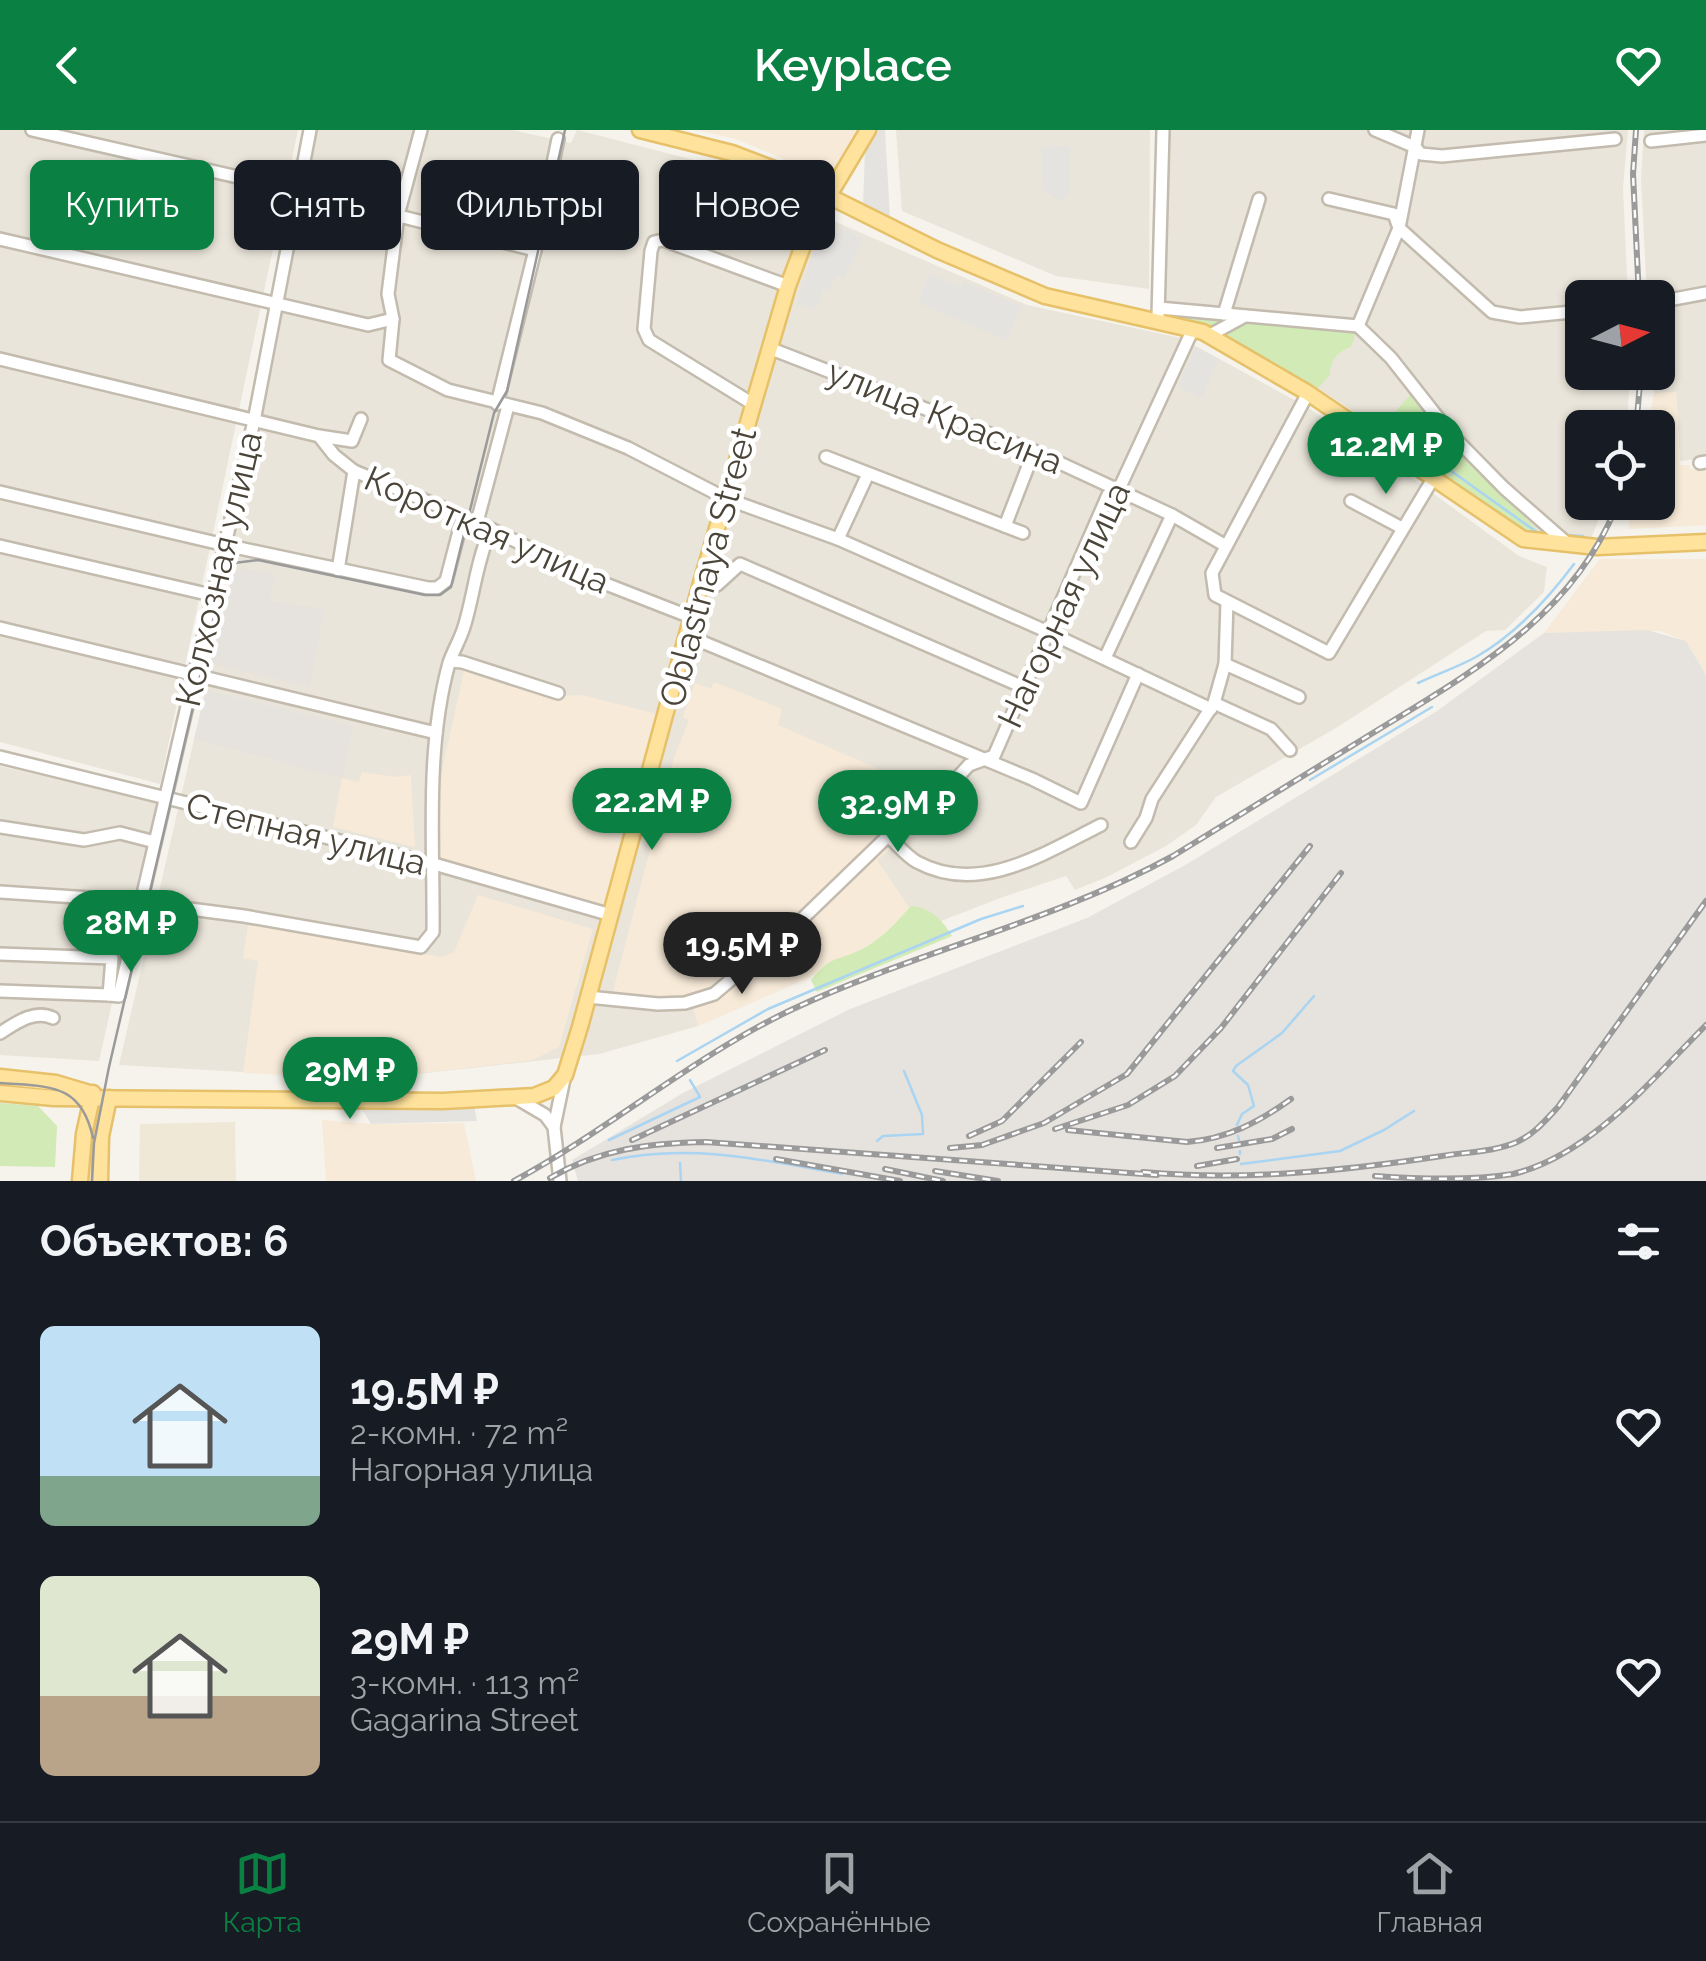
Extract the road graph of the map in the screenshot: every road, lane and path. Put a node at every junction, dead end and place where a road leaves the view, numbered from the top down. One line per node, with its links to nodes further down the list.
1 (32, 130): 17 (street)
2 (310, 130): 14 (street, Колхозная улица)
3 (421, 130): 22 (street)
4 (640, 130): 16 (main road)
5 (868, 130): 18 (main road, Oblastnaya Street)
6 (1163, 130): 34 (street)
7 (1375, 130): 13 (street)
8 (1418, 130): 13 (street)
9 (1706, 135): 12 (street)
10 (558, 138): 15 (street)
11 (1616, 138): 13 (street)
12 (1650, 141)
13 (1415, 147): 23 (street)
14 (305, 160)
15 (554, 160)
16 (750, 160)
17 (234, 176)
18 (835, 188)
19 (1258, 199): 35 (street)
20 (1329, 199): 23 (street)
21 (835, 201): 34 (main road)
22 (401, 203)
23 (1400, 228): 33 (street); 38 (street)
24 (0, 240): 32 (street)
25 (288, 250): 32 (street, Колхозная улица)
26 (394, 250): 37 (street)
27 (536, 250): 45 (street)
28 (801, 250): 29 (main road, Oblastnaya Street)
29 (788, 286): 41 (main road, Oblastnaya Street); 44 (street)
30 (1706, 293): 31 (street)
31 (1675, 299)
32 (278, 304): 37 (street); 47 (street, Колхозная улица)
33 (1565, 312)
34 (1158, 314): 35 (street); 39 (main road)
35 (1224, 314): 36 (street)
36 (1246, 316): 38 (street); 40 (street)
37 (393, 319): 45 (street)
38 (1358, 326): 67 (street)
39 (1193, 329): 40 (main road); 54 (street, Нагорная улица)
40 (1210, 335): 43 (main road)
41 (769, 348): 44 (main road, Oblastnaya Street); 49 (street, улица Красина)
42 (0, 358): 47 (street)
43 (1308, 392): 53 (main road); 70 (street)
44 (753, 404): 56 (main road, Oblastnaya Street)
45 (503, 405): 56 (street); 60 (street)
46 (360, 420): 48 (street)
47 (254, 421): 48 (street); 69 (street, Колхозная улица)
48 (319, 436): 51 (street, Короткая улица)
49 (1034, 451): 54 (street, улица Красина); 61 (street)
50 (826, 457): 52 (street)
51 (354, 470): 59 (street, Короткая улица); 71 (street)
52 (868, 474): 61 (street); 65 (street)
53 (1434, 477): 62 (street); 67 (main road)
54 (1119, 489): 58 (street, улица Красина); 77 (street, Нагорная улица)
55 (0, 492): 69 (street)
56 (727, 499): 65 (street); 72 (main road, Oblastnaya Street)
57 (1351, 502): 62 (street)
58 (1172, 515): 70 (street, улица Красина); 79 (street)
59 (463, 516): 60 (street, Короткая улица); 71 (street)
60 (477, 522): 63 (street, Короткая улица)
61 (1005, 526): 64 (street)
62 (1402, 528): 74 (street)
63 (490, 531): 75 (street, Короткая улица); 80 (street)
64 (1024, 534)
65 (838, 539): 77 (street)
66 (1706, 542): 67 (main road)
67 (1570, 545)
68 (0, 546): 73 (street)
69 (225, 546): 71 (street); 73 (street, Колхозная улица)
70 (1226, 546): 74 (street)
71 (338, 570)
72 (701, 582): 75 (main road, Oblastnaya Street); 84 (street)
73 (211, 595): 82 (street, Колхозная улица)
74 (1227, 602): 81 (street)
75 (693, 618): 78 (main road, Oblastnaya Street)
76 (0, 628): 82 (street)
77 (1048, 632): 79 (street); 84 (street, Нагорная улица)
78 (688, 636): 91 (street); 101 (main road, Oblastnaya Street)
79 (1104, 658): 83 (street)
80 (450, 661): 85 (street); 88 (street)
81 (1225, 664): 86 (street); 87 (street)
82 (194, 673): 88 (street); 92 (street, Колхозная улица)
83 (1138, 674): 87 (street); 91 (street)
84 (1023, 688): 91 (street, Нагорная улица)
85 (558, 693)
86 (1299, 697)
87 (1212, 706): 89 (street); 97 (street)
88 (436, 734): 98 (street)
89 (1290, 750)
90 (0, 757): 92 (street, Степная улица)
91 (986, 761): 95 (street, Нагорная улица)
92 (166, 800): 96 (street, Колхозная улица); 98 (street, Степная улица)
93 (1101, 825): 95 (street)
94 (0, 827): 96 (street)
95 (888, 836): 105 (street, Нагорная улица)
96 (155, 842): 100 (street, Колхозная улица)
97 (1131, 842)
98 (434, 864): 100 (street); 101 (street, Степная улица)
99 (0, 892): 100 (street)
100 (141, 905): 104 (street, Колхозная улица)
101 (611, 914): 105 (main road, Oblastnaya Street)
102 (0, 954): 104 (street)
103 (0, 991): 104 (street)
104 (108, 995)
105 (588, 997): 108 (main road, Oblastnaya Street)
106 (53, 1018): 107 (street)
107 (0, 1033)
108 (565, 1075): 113 (main road); 114 (street)
109 (0, 1077): 111 (main road)
110 (0, 1093): 111 (main road)
111 (92, 1096): 112 (main road); 115 (main road)
112 (108, 1098): 113 (main road); 116 (main road)
113 (516, 1098): 114 (street)
114 (554, 1126): 117 (street)
115 (80, 1181)
116 (100, 1181)
117 (560, 1181)

